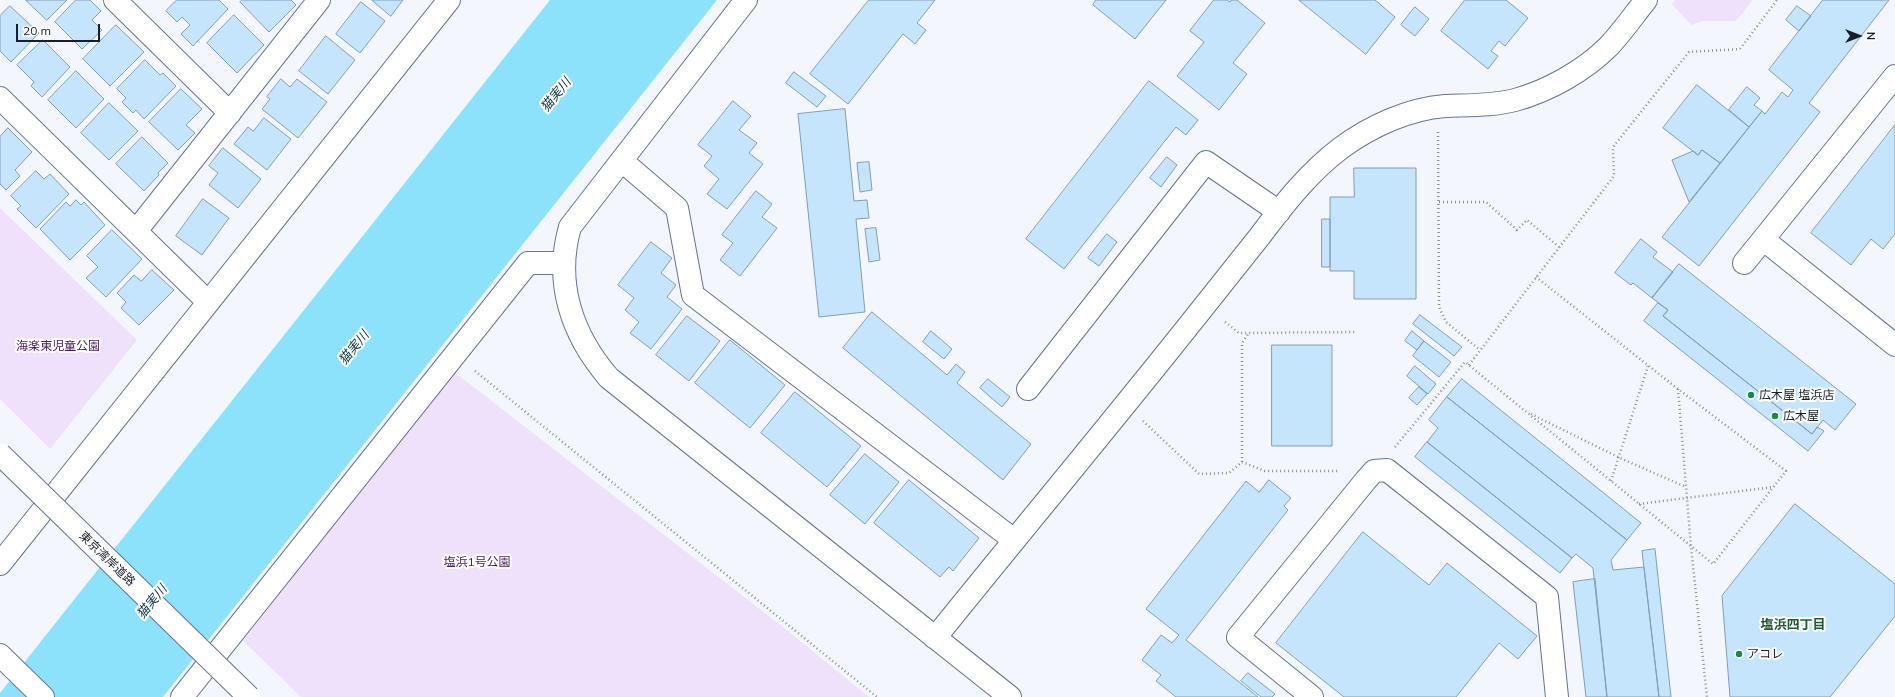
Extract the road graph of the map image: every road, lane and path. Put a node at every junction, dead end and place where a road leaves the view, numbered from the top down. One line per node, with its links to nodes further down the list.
1 (115, 0): 9 (main road)
2 (320, 0): 9 (main road)
3 (449, 0): 20 (main road)
4 (746, 0): 11 (main road)
5 (1646, 0): 13 (main road)
6 (1777, 0): 16 (path)
7 (1895, 76): 15 (main road)
8 (2, 105): 14 (main road)
9 (230, 113): 14 (main road)
10 (1438, 126): 12 (path)
11 (620, 163): 17 (main road); 42 (main road)
12 (1439, 202): 16 (path); 25 (path)
13 (1278, 212): 29 (main road); 42 (main road)
14 (136, 231): 20 (main road)
15 (1764, 240): 18 (main road); 24 (main road)
16 (1559, 248): 19 (path)
17 (564, 263): 26 (main road); 45 (main road)
18 (1744, 263)
19 (1536, 277): 25 (path); 28 (path)
20 (208, 302): 44 (main road)
21 (1219, 318): 23 (path)
22 (1357, 332): 23 (path)
23 (1250, 333): 35 (path)
24 (1895, 345)
25 (1480, 350): 27 (path)
26 (455, 355): 48 (main road); 50 (path)
27 (1469, 365): 31 (path); 36 (path)
28 (1648, 366): 30 (path); 34 (path)
29 (1028, 389)
30 (1678, 389): 38 (path); 39 (path)
31 (1527, 412): 34 (path); 37 (path)
32 (1140, 419): 35 (path)
33 (0, 454): 49 (main road, 東京湾岸道路, bridge)
34 (1620, 458): 37 (path); 38 (path)
35 (1242, 462): 36 (path)
36 (1374, 471): 52 (main road); 53 (main road)
37 (1611, 481): 41 (path)
38 (1686, 487): 40 (path)
39 (1773, 487): 40 (path); 43 (path)
40 (1687, 498): 41 (path); 43 (path)
41 (1639, 504): 43 (path)
42 (1014, 540): 45 (main road)
43 (1691, 547): 54 (path)
44 (0, 564)
45 (935, 638): 51 (main road)
46 (0, 655): 47 (main road)
47 (43, 697)
48 (182, 697)
49 (249, 697)
50 (877, 697)
51 (1010, 697)
52 (1312, 697)
53 (1557, 697)
54 (1707, 697)

